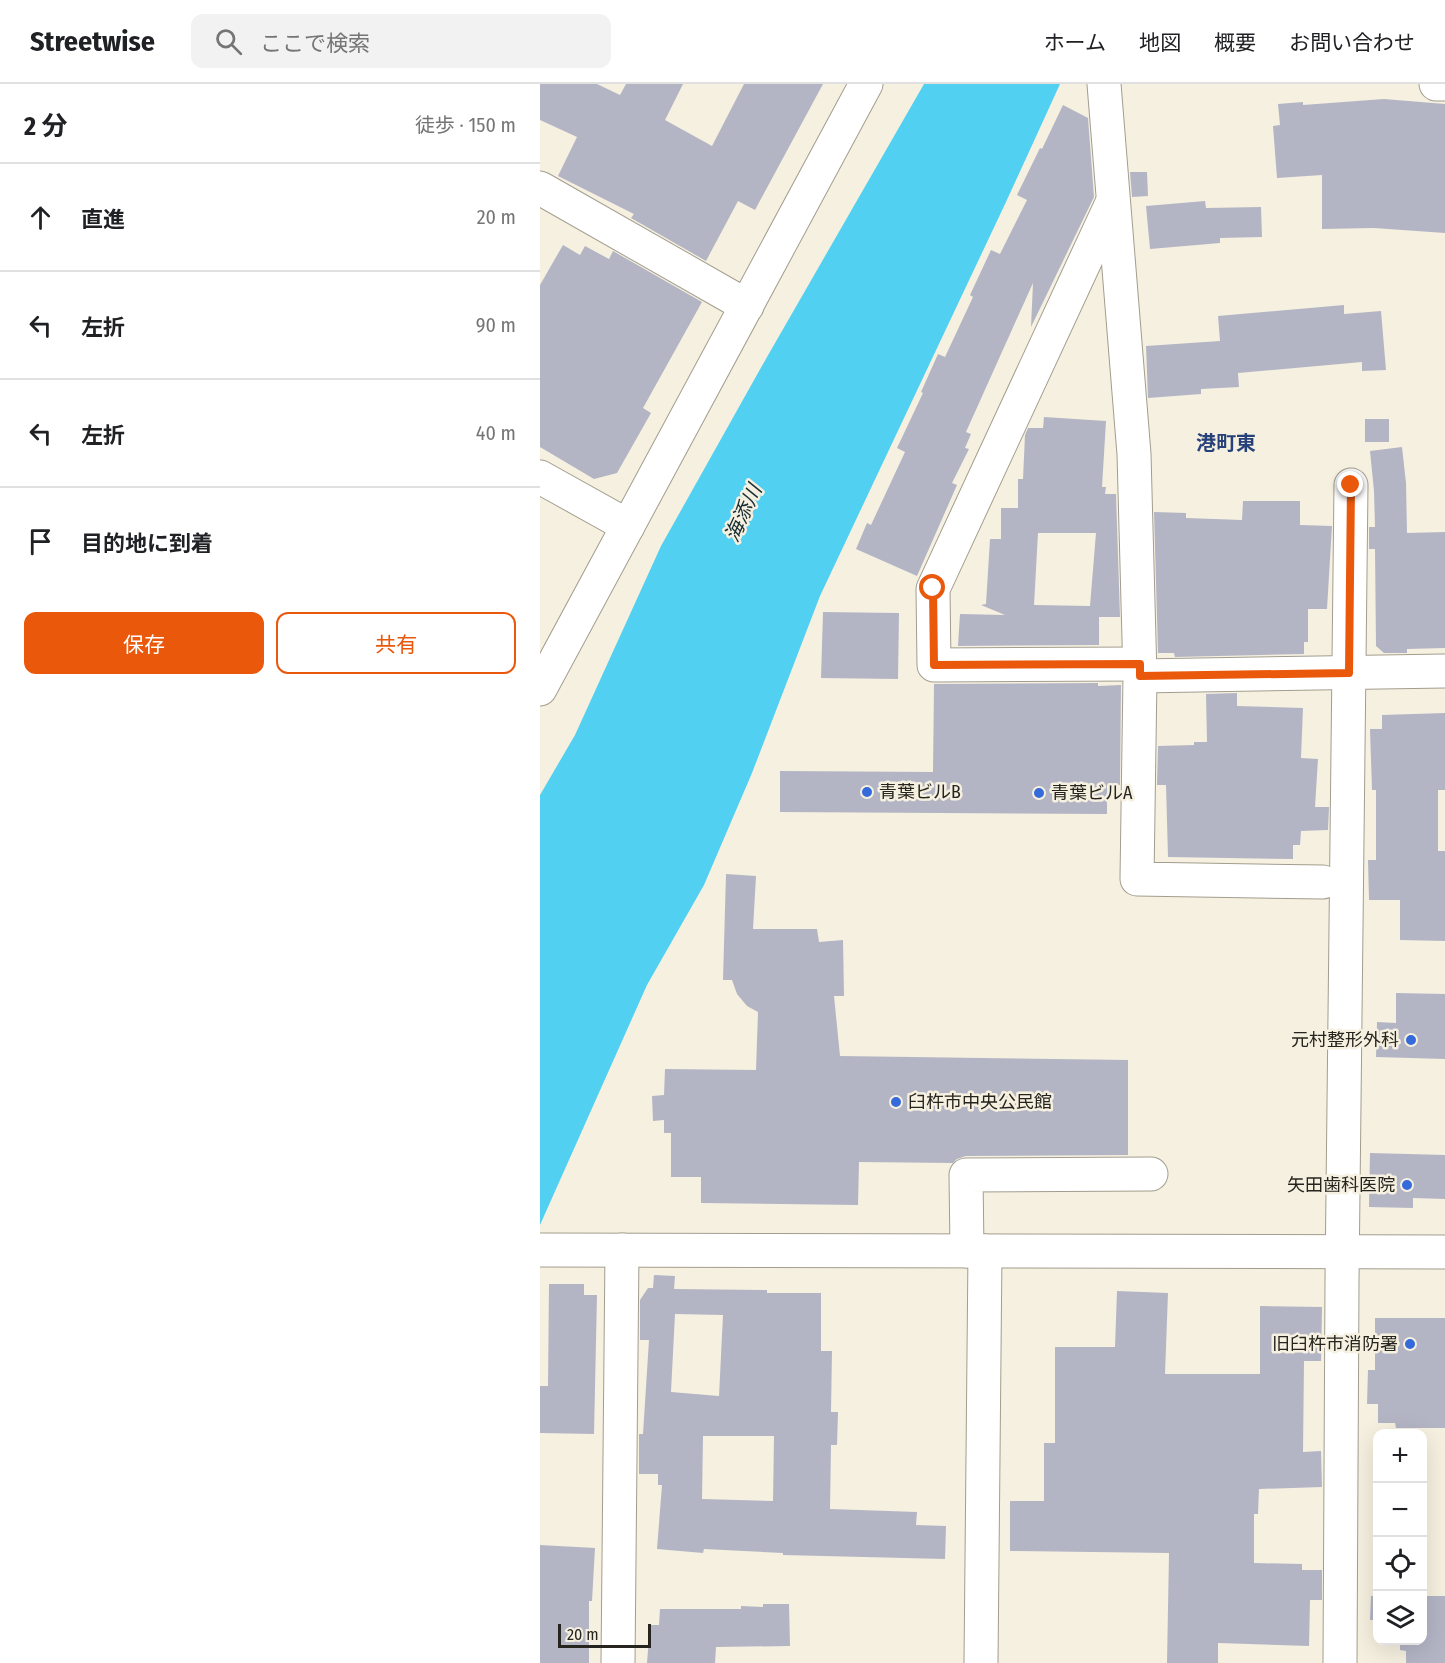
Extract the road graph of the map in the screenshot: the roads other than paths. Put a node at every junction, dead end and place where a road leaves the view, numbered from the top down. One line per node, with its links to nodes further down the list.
1 (866, 84): 7 (street)
2 (1104, 84): 6 (street)
3 (1436, 84): 4 (street)
4 (1445, 84)
5 (540, 188): 7 (street)
6 (1113, 202): 11 (street); 11 (street)
7 (747, 306): 10 (street)
8 (540, 477): 10 (street)
9 (1351, 485): 13 (street)
10 (628, 526): 14 (street)
11 (1140, 670): 13 (street); 15 (street)
12 (1445, 671): 13 (street)
13 (1349, 673): 21 (street)
14 (540, 688)
15 (1323, 882)
16 (1151, 1174): 19 (street)
17 (540, 1250): 18 (street)
18 (622, 1250): 19 (street); 22 (street)
19 (976, 1251): 21 (street); 23 (street)
20 (1445, 1252): 21 (street)
21 (1343, 1253): 24 (street)
22 (618, 1663)
23 (981, 1663)
24 (1340, 1663)

